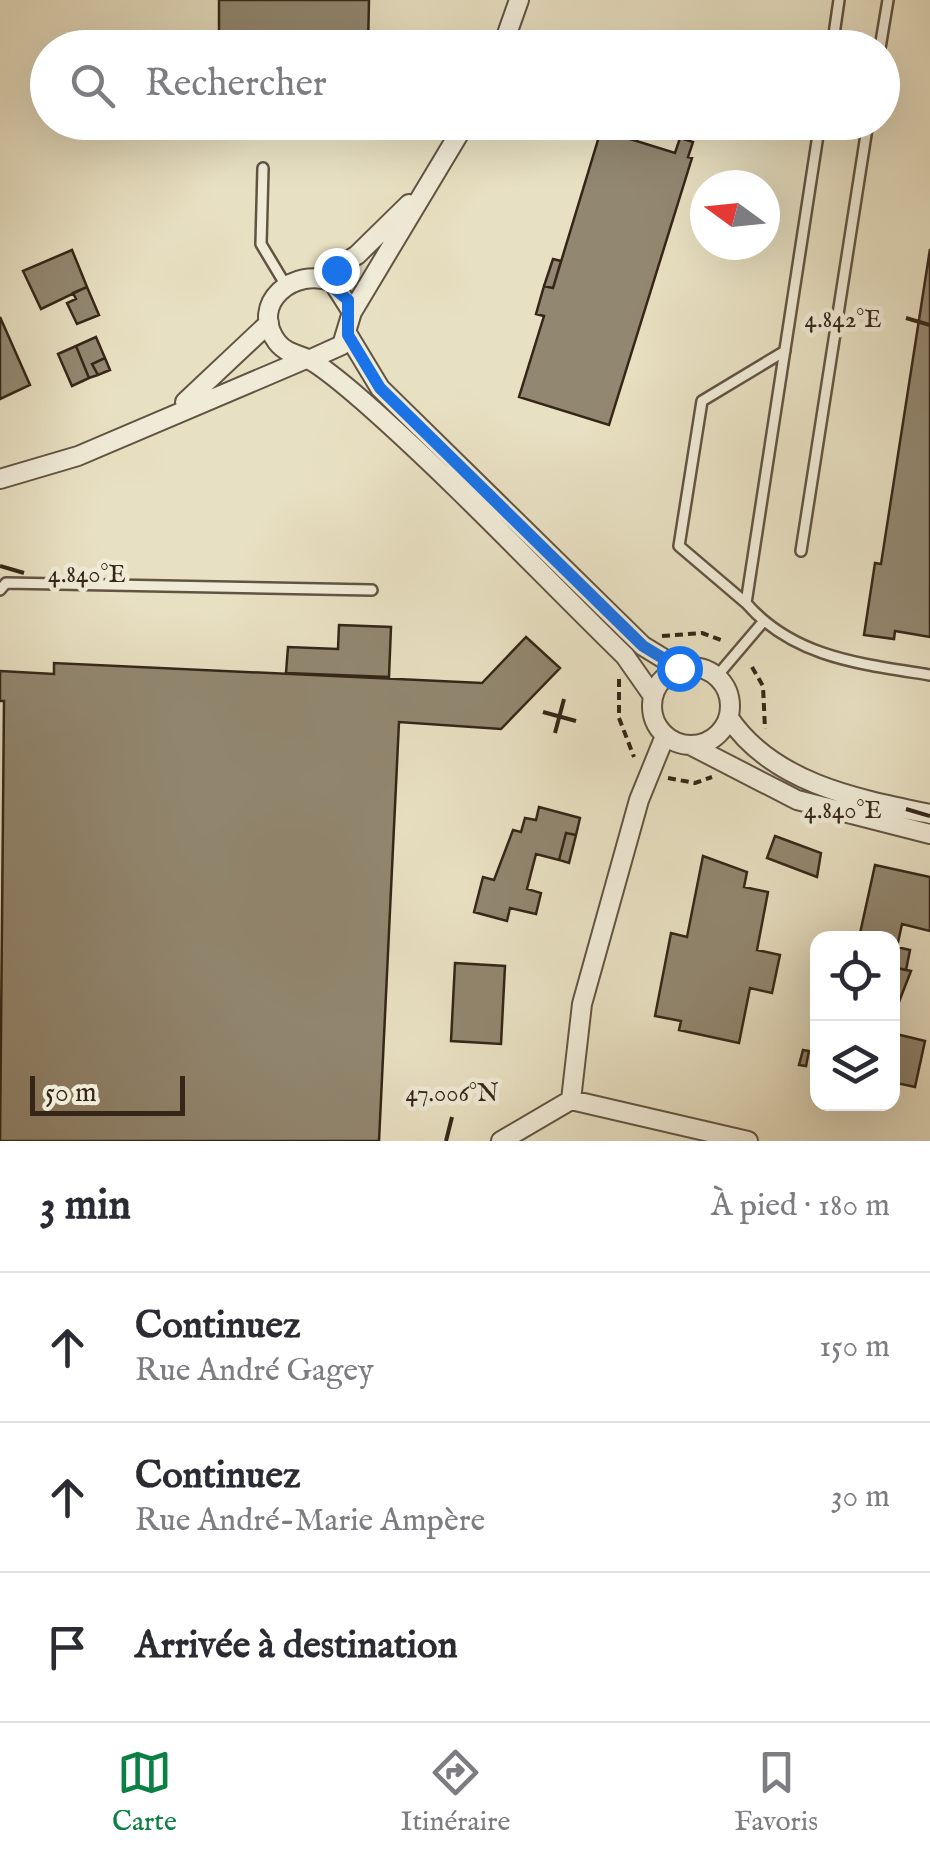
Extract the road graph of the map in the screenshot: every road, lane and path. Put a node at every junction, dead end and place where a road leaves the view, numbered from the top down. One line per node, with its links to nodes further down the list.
1 (520, 0): 4 (street)
2 (839, 0): 5 (lane)
3 (888, 0): 6 (lane)
4 (509, 30)
5 (835, 30)
6 (883, 30)
7 (455, 140): 11 (street)
8 (817, 140): 17 (lane)
9 (865, 140): 21 (lane)
10 (263, 168): 13 (lane)
11 (427, 186): 12 (street); 14 (street)
12 (322, 278): 13 (street); 14 (street)
13 (286, 284): 15 (street)
14 (352, 312): 16 (street)
15 (270, 323): 18 (street); 19 (street)
16 (348, 335): 18 (street); 29 (street)
17 (785, 350): 24 (lane); 24 (lane)
18 (308, 359): 19 (street); 33 (street)
19 (173, 412): 20 (street)
20 (0, 478)
21 (801, 551)
22 (0, 590): 23 (lane)
23 (372, 590)
24 (746, 603): 25 (lane)
25 (763, 622): 31 (lane); 32 (lane)
26 (656, 633): 27 (path)
27 (721, 640)
28 (752, 667): 36 (path)
29 (679, 668): 31 (street); 33 (street)
30 (618, 674): 38 (path)
31 (717, 676): 34 (street)
32 (930, 676)
33 (653, 696): 35 (street)
34 (729, 718): 37 (street); 41 (street)
35 (665, 736): 37 (street); 43 (street)
36 (759, 742)
37 (692, 746): 42 (street)
38 (637, 760)
39 (718, 770): 40 (path)
40 (659, 774)
41 (930, 814)
42 (930, 834)
43 (571, 1100): 44 (street); 45 (street)
44 (501, 1141)
45 (748, 1141)

